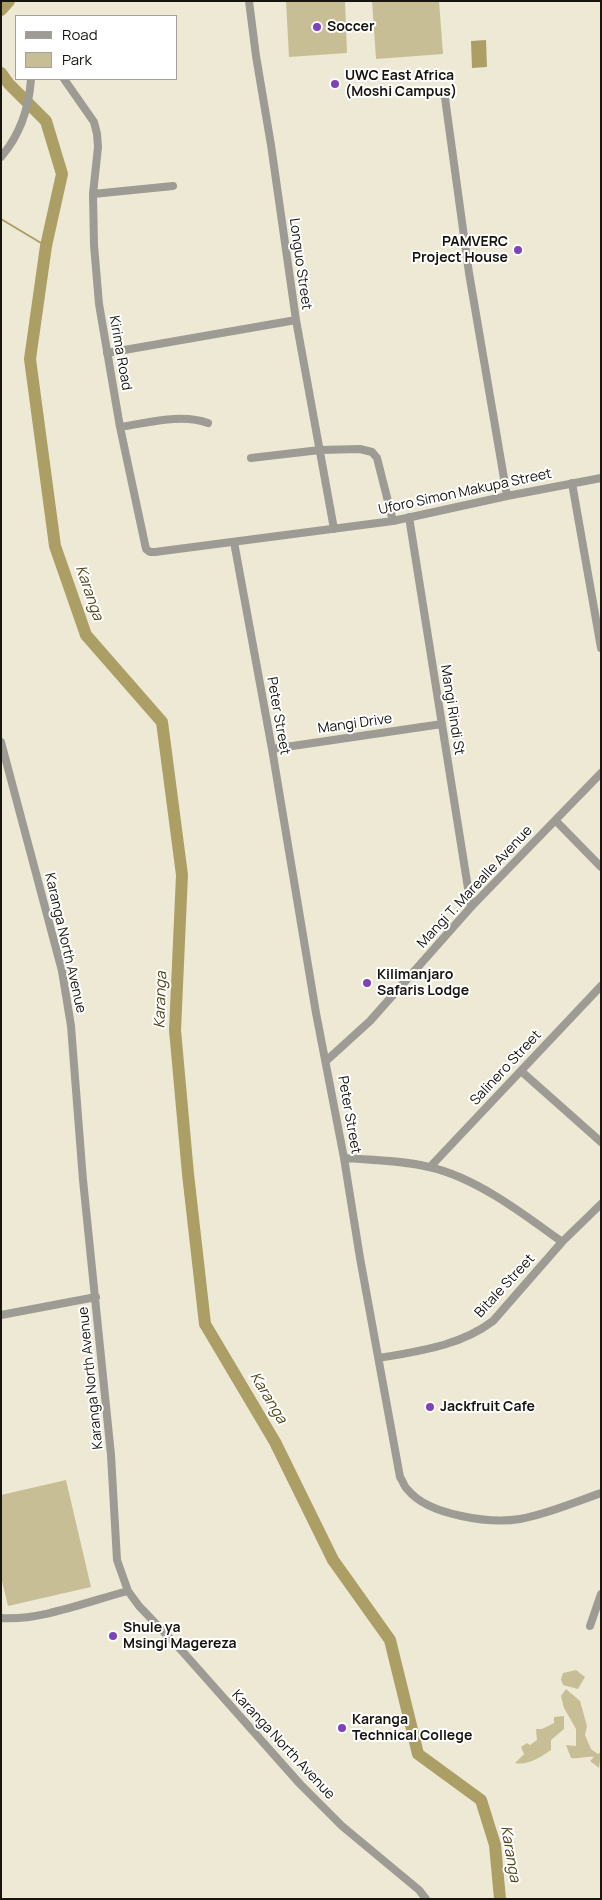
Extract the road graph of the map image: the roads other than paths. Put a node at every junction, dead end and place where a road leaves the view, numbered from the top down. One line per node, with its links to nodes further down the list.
1 (249, 1): 8 (street, Longuo Street)
2 (31, 80): 5 (street)
3 (65, 80): 7 (street, Kirima Road)
4 (445, 98): 16 (street)
5 (1, 157)
6 (173, 186): 7 (street)
7 (93, 194): 9 (street, Kirima Road)
8 (296, 320): 9 (street); 12 (street, Longuo Street)
9 (108, 353): 11 (street, Kirima Road)
10 (208, 423): 11 (street)
11 (120, 428): 20 (street, Kirima Road)
12 (320, 450): 13 (street); 18 (street); 19 (street, Longuo Street)
13 (251, 458)
14 (601, 478): 15 (street, Uforo Simon Makupa Street)
15 (572, 483): 16 (street, Uforo Simon Makupa Street); 21 (street)
16 (507, 496): 17 (street, Uforo Simon Makupa Street)
17 (409, 517): 18 (street, Uforo Simon Makupa Street); 22 (street, Mangi Rindi St)
18 (393, 521): 19 (street, Uforo Simon Makupa Street)
19 (334, 529): 20 (street, Uforo Simon Makupa Street)
20 (234, 542): 24 (street, Peter Street)
21 (601, 648)
22 (442, 724): 24 (street, Mangi Drive); 28 (street, Mangi Rindi St)
23 (1, 742): 37 (street, Karanga North Avenue)
24 (272, 749): 30 (street, Peter Street)
25 (601, 773): 26 (street, Mangi T. Marealle Avenue)
26 (556, 820): 27 (street); 28 (street, Mangi T. Marealle Avenue)
27 (601, 867)
28 (471, 906): 30 (street, Mangi T. Marealle Avenue)
29 (601, 986): 31 (street, Salinero Street)
30 (326, 1061): 33 (street, Peter Street)
31 (521, 1071): 32 (street); 34 (street, Salinero Street)
32 (601, 1142)
33 (344, 1158): 34 (street); 39 (street, Peter Street)
34 (430, 1167): 36 (street)
35 (601, 1204): 36 (street, Bitale Street)
36 (562, 1242): 39 (street, Bitale Street)
37 (96, 1297): 38 (street); 41 (street, Karanga North Avenue)
38 (1, 1315)
39 (379, 1358): 40 (street, Peter Street)
40 (601, 1493)
41 (128, 1591): 43 (street); 45 (street, Karanga North Avenue)
42 (601, 1594): 44 (street)
43 (1, 1618)
44 (590, 1626)
45 (426, 1899)

